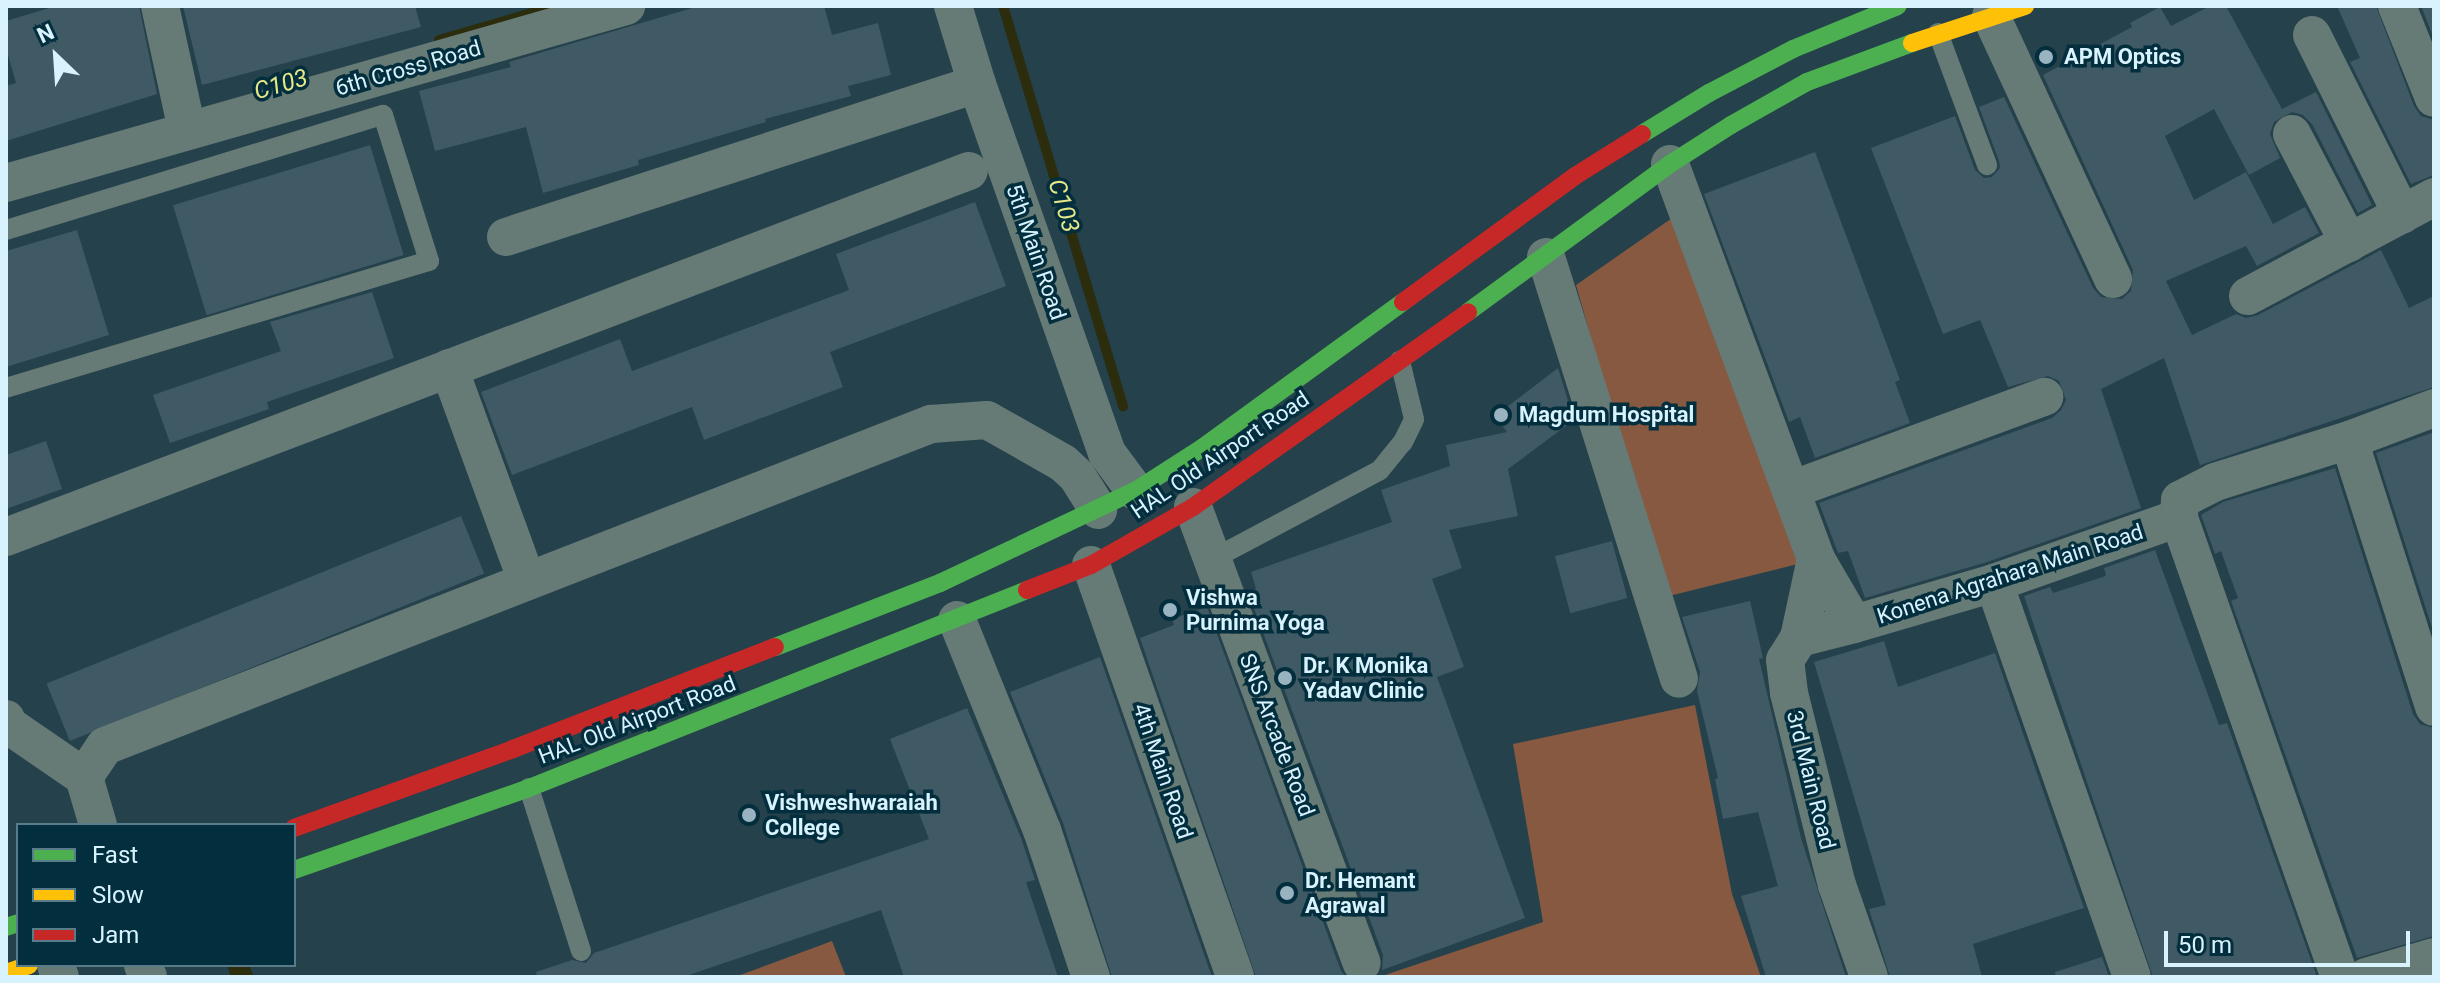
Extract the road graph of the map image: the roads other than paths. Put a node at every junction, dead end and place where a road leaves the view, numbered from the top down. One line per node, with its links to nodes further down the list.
1 (160, 6): 13 (street)
2 (626, 6): 13 (street, 6th Cross Road)
3 (953, 6): 11 (street, 5th Main Road)
4 (1898, 6): 9 (main road, HAL Old Airport Road)
5 (2397, 6): 12 (street)
6 (2008, 11): 7 (main road, HAL Old Airport Road); 24 (street)
7 (1938, 33): 10 (main road, HAL Old Airport Road); 16 (lane)
8 (2312, 35): 19 (street)
9 (1793, 49): 10 (main road); 33 (main road, HAL Old Airport Road)
10 (1807, 82): 15 (main road, HAL Old Airport Road)
11 (977, 84): 21 (street); 33 (street, 5th Main Road)
12 (2434, 98)
13 (187, 130): 18 (street, 6th Cross Road)
14 (2292, 134): 22 (street)
15 (1670, 164): 23 (main road, HAL Old Airport Road); 32 (street, Konena Agrahara Main Road)
16 (1987, 165)
17 (969, 171): 27 (street)
18 (6, 183)
19 (2426, 202): 22 (street)
20 (6, 230): 28 (lane)
21 (506, 237)
22 (2349, 243): 25 (street)
23 (1546, 257): 26 (main road, HAL Old Airport Road); 46 (street)
24 (2113, 279)
25 (2248, 296)
26 (1400, 361): 34 (main road, HAL Old Airport Road); 39 (lane)
27 (449, 368): 37 (street); 41 (street)
28 (6, 388)
29 (2044, 397): 32 (street)
30 (2434, 408): 31 (street)
31 (2349, 440): 36 (street); 47 (street)
32 (1791, 490): 38 (street, Konena Agrahara Main Road)
33 (1135, 491): 35 (main road, HAL Old Airport Road)
34 (1193, 507): 39 (street, SNS Arcade Road); 40 (main road, HAL Old Airport Road)
35 (1098, 510): 41 (street); 52 (main road, HAL Old Airport Road)
36 (2179, 518): 42 (street, Konena Agrahara Main Road); 61 (street)
37 (6, 537)
38 (1816, 559): 44 (street, Konena Agrahara Main Road); 45 (street, 3rd Main Road)
39 (1211, 560): 56 (street, SNS Arcade Road)
40 (1091, 565): 43 (main road, HAL Old Airport Road); 58 (street, 4th Main Road)
41 (527, 581): 49 (street)
42 (1994, 583): 44 (street, Konena Agrahara Main Road); 60 (street)
43 (957, 620): 50 (main road, HAL Old Airport Road); 57 (street)
44 (1854, 624): 45 (street)
45 (1799, 638): 59 (street, 3rd Main Road)
46 (1679, 679)
47 (2434, 707)
48 (6, 719): 49 (street)
49 (84, 777): 51 (street)
50 (529, 788): 53 (main road, HAL Old Airport Road); 54 (lane)
51 (97, 823)
52 (296, 827)
53 (296, 869)
54 (581, 951)
55 (2434, 957): 62 (street)
56 (1362, 963)
57 (1091, 977)
58 (1235, 977)
59 (1869, 977)
60 (2132, 977)
61 (2340, 977)
62 (2366, 977)

